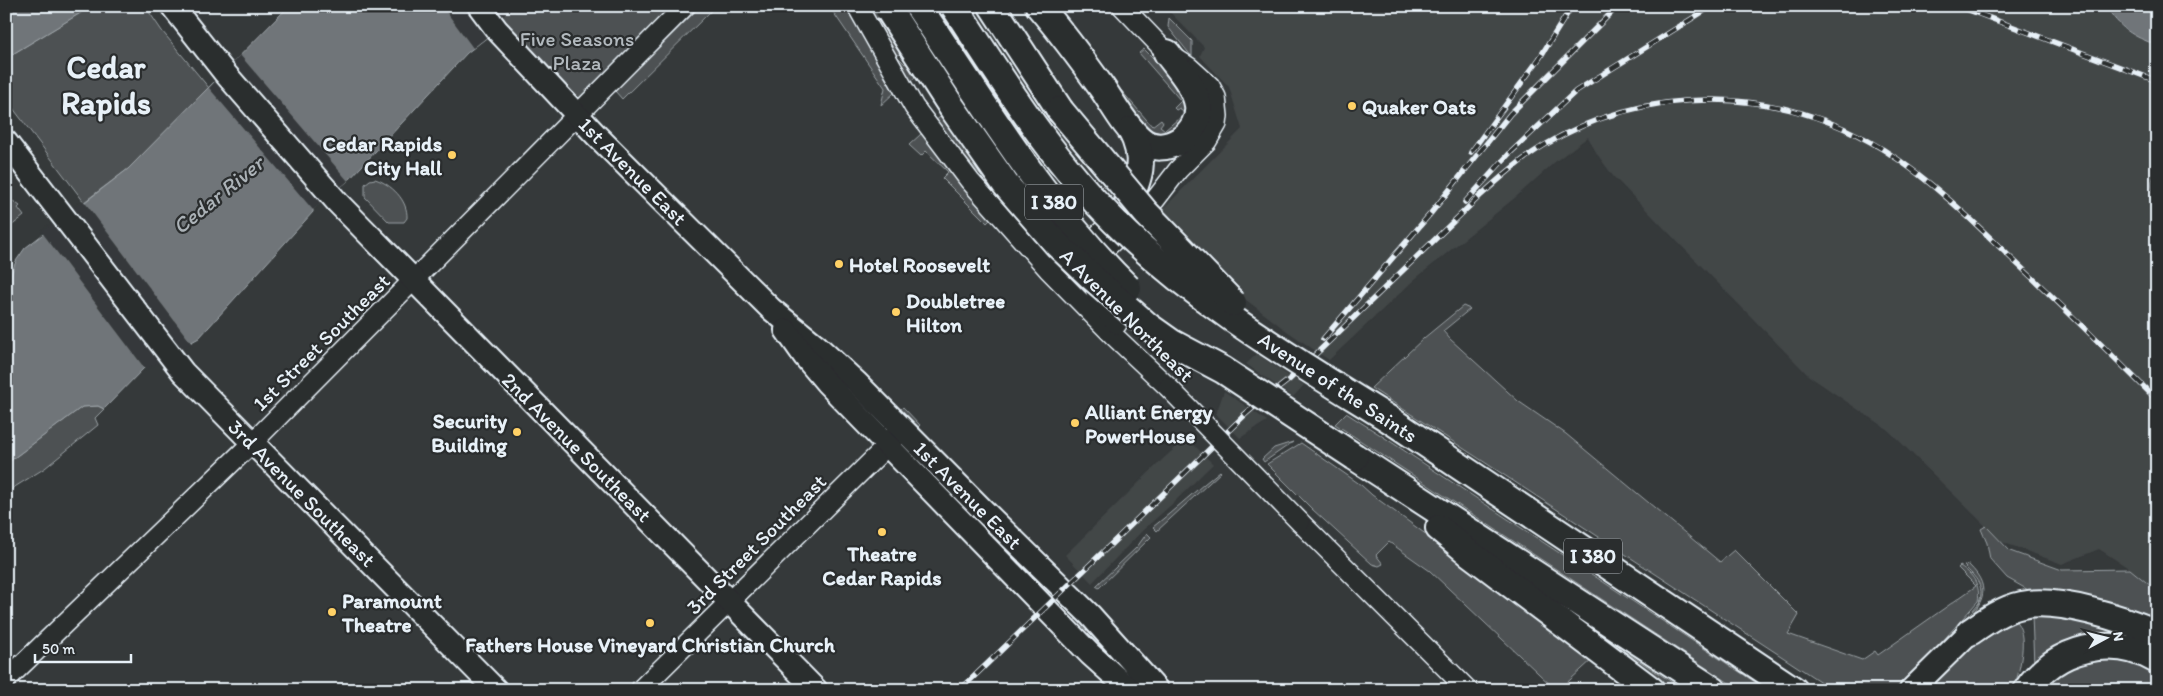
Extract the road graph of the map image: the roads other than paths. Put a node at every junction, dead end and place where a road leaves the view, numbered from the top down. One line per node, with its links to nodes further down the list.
1 (172, 6): 18 (main road, 2nd Avenue Southeast)
2 (478, 6): 12 (main road, 1st Avenue East)
3 (685, 6): 12 (street, 1st Street Southeast)
4 (857, 6): 17 (street, A Avenue Northeast)
5 (918, 6): 20 (highway, I 380, bridge)
6 (954, 6): 19 (highway, Avenue of the Saints / I 380, bridge)
7 (992, 6): 19 (highway, bridge)
8 (1039, 6): 13 (highway)
9 (1122, 6): 11 (street)
10 (888, 8): 20 (highway, bridge)
11 (1167, 53): 13 (highway); 15 (street)
12 (577, 115): 18 (street, 1st Street Southeast); 22 (main road, 1st Avenue East)
13 (1131, 130): 16 (highway)
14 (6, 142): 23 (main road, 3rd Avenue Southeast)
15 (1178, 170): 16 (street); 21 (street)
16 (1126, 207): 17 (street)
17 (1048, 269): 21 (street, A Avenue Northeast)
18 (414, 281): 23 (street, 1st Street Southeast); 25 (main road, 2nd Avenue Southeast)
19 (1271, 345): 38 (highway, Avenue of the Saints / I 380, bridge)
20 (1223, 370): 24 (highway, I 380, bridge)
21 (1168, 387): 35 (street, A Avenue Northeast, bridge)
22 (895, 437): 25 (street, 3rd Street Southeast); 33 (main road, 1st Avenue East); 34 (main road, 1st Avenue East)
23 (252, 443): 29 (street, 1st Street Southeast); 30 (main road, 3rd Avenue Southeast)
24 (1364, 463): 36 (highway); 37 (highway, I 380)
25 (729, 601): 31 (street, 3rd Street Southeast); 32 (main road, 2nd Avenue Southeast)
26 (1970, 632): 27 (highway); 39 (main road)
27 (2157, 633)
28 (2157, 660): 40 (highway)
29 (6, 680)
30 (496, 690)
31 (640, 690)
32 (816, 690)
33 (1130, 690)
34 (1157, 690)
35 (1468, 690)
36 (1651, 690)
37 (1713, 690)
38 (1794, 690)
39 (1911, 690)
40 (2027, 690)

